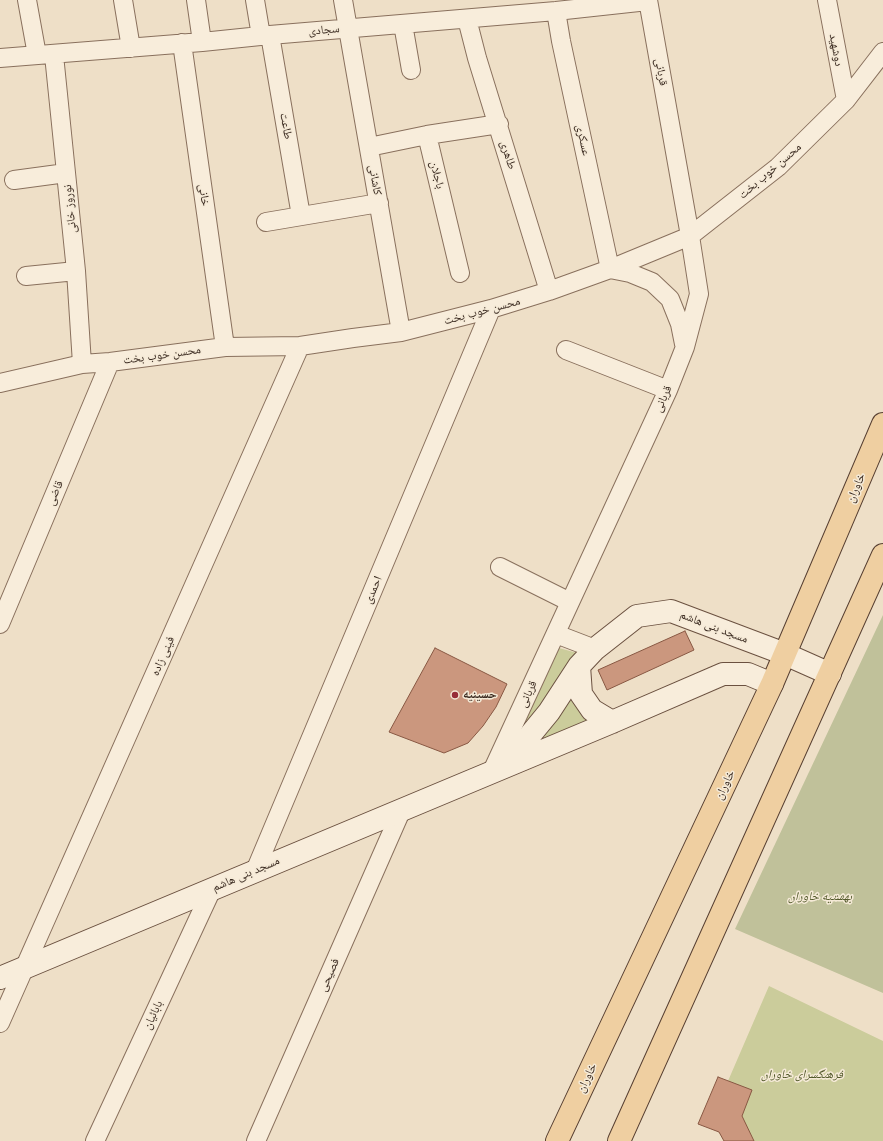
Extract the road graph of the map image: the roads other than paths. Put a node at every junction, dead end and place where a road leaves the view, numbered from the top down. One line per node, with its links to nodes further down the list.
1 (27, 0): 17 (street, نوروز خانی)
2 (123, 0): 15 (street)
3 (196, 0): 13 (street)
4 (255, 0): 12 (street, طاعت)
5 (343, 0): 11 (street, کاشانی)
6 (648, 0): 8 (street, سجادی); 29 (street, قربانی)
7 (826, 0): 20 (street, دوشهید)
8 (556, 11): 9 (street, سجادی); 30 (street, عسکری)
9 (467, 19): 10 (street, سجادی); 21 (street, طاهری)
10 (403, 24): 11 (street, سجادی); 19 (street)
11 (348, 28): 12 (street, سجادی); 23 (street, کاشانی)
12 (266, 35): 13 (street, سجادی); 27 (street, طاعت)
13 (202, 42): 14 (street, سجادی)
14 (182, 43): 15 (street, سجادی); 38 (street, خانی)
15 (131, 48): 17 (street, سجادی)
16 (883, 52): 20 (street, محسن خوب بخت)
17 (45, 55): 18 (street, سجادی); 24 (street, نوروز خانی)
18 (0, 58)
19 (411, 70)
20 (846, 100): 29 (street, محسن خوب بخت)
21 (499, 124): 22 (street); 34 (street, طاهری)
22 (427, 135): 23 (street); 32 (street, باجلان)
23 (369, 146): 26 (street, کاشانی)
24 (66, 173): 25 (street); 31 (street, نوروز خانی)
25 (14, 180)
26 (379, 203): 27 (street); 36 (street, کاشانی)
27 (301, 216): 28 (street)
28 (266, 222)
29 (690, 236): 30 (street, محسن خوب بخت); 39 (street, قربانی)
30 (610, 269): 34 (street, محسن خوب بخت); 39 (street)
31 (76, 271): 33 (street); 42 (street, نوروز خانی)
32 (460, 272)
33 (26, 276)
34 (550, 291): 35 (street, محسن خوب بخت)
35 (491, 309): 36 (street, محسن خوب بخت); 59 (street, احمدی)
36 (401, 332): 37 (street, محسن خوب بخت)
37 (300, 346): 38 (street, محسن خوب بخت); 61 (street, فینی زاده)
38 (225, 347): 41 (street, محسن خوب بخت)
39 (685, 347): 44 (street, قربانی)
40 (566, 350): 44 (street)
41 (110, 362): 42 (street, محسن خوب بخت); 49 (street, قاضی)
42 (82, 364): 43 (street, محسن خوب بخت)
43 (0, 383)
44 (668, 390): 48 (street, قربانی)
45 (883, 424): 52 (main road, خاوران)
46 (883, 555): 54 (main road)
47 (500, 567): 48 (street)
48 (570, 602): 50 (street, قربانی)
49 (0, 624)
50 (556, 634): 51 (street); 57 (street, قربانی)
51 (595, 649): 52 (main road, مسجد بنی هاشم); 53 (main road, مسجد بنی هاشم)
52 (785, 654): 54 (main road, مسجد بنی هاشم); 55 (main road, خاوران)
53 (580, 666): 56 (main road); 57 (main road, مسجد بنی هاشم)
54 (830, 674): 67 (main road)
55 (772, 684): 56 (main road, مسجد بنی هاشم); 66 (main road, خاوران)
56 (612, 722): 57 (main road, مسجد بنی هاشم)
57 (492, 771): 58 (main road, مسجد بنی هاشم)
58 (402, 809): 59 (main road, مسجد بنی هاشم); 65 (street, فصیحی)
59 (255, 871): 60 (main road, مسجد بنی هاشم)
60 (212, 889): 61 (main road, مسجد بنی هاشم); 64 (street, بابائیان)
61 (26, 967): 62 (main road, مسجد بنی هاشم); 63 (street, فینی زاده)
62 (0, 978)
63 (0, 1023)
64 (95, 1141)
65 (256, 1141)
66 (558, 1141)
67 (619, 1141)

